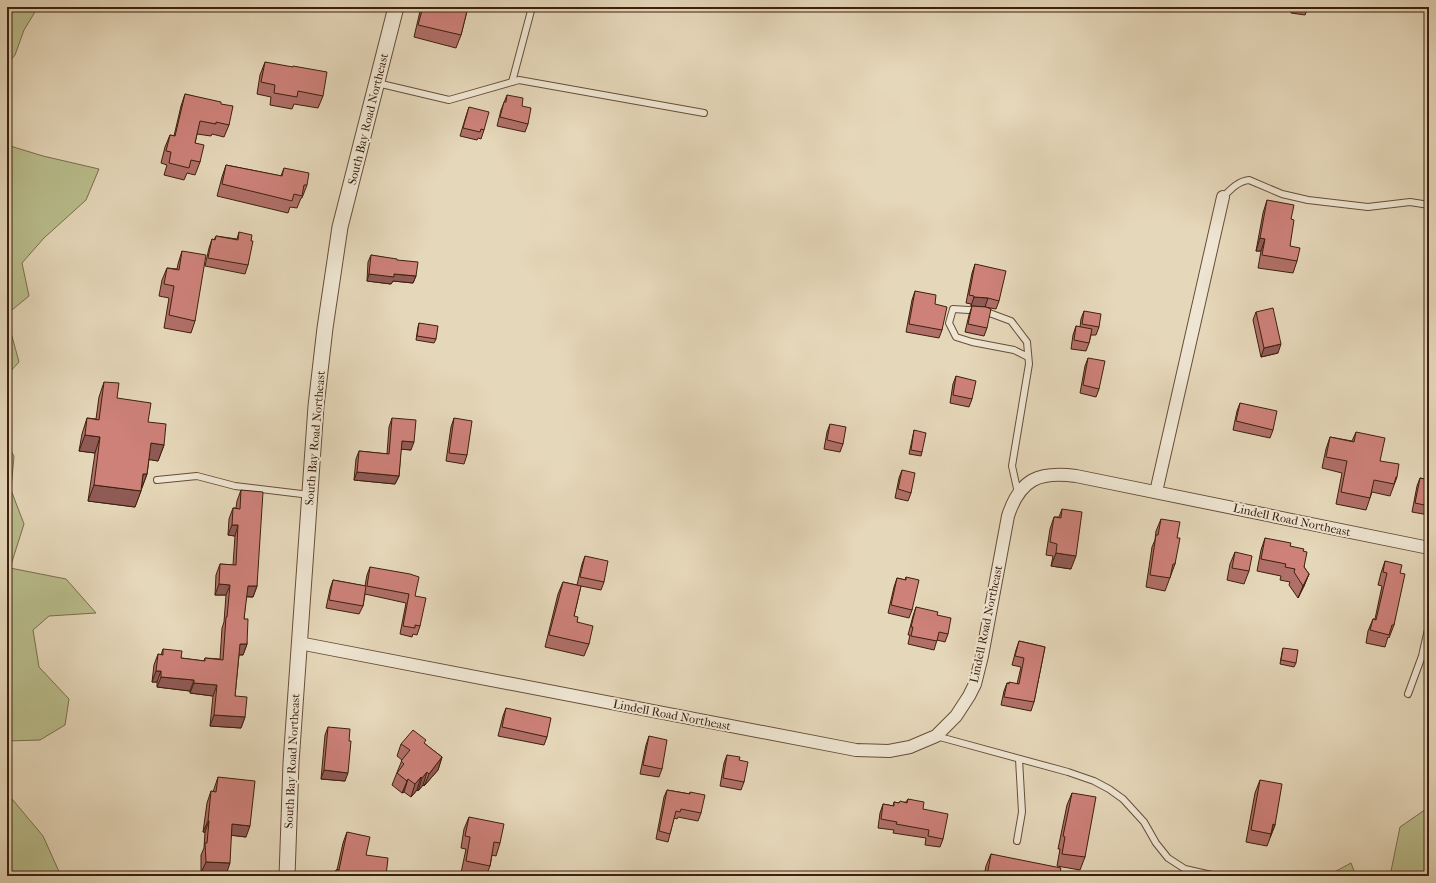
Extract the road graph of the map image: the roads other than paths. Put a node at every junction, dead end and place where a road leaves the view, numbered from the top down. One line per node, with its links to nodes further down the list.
1 (396, 7): 4 (street, South Bay Road Northeast)
2 (532, 7): 3 (lane)
3 (512, 82): 4 (lane); 5 (lane)
4 (377, 84): 12 (street, South Bay Road Northeast)
5 (704, 113)
6 (1223, 197): 7 (lane); 10 (street)
7 (1429, 206)
8 (1028, 357): 8 (lane); 11 (lane)
9 (157, 480): 12 (lane)
10 (1156, 492): 11 (street, Lindell Road Northeast); 13 (street, Lindell Road Northeast)
11 (1018, 493): 17 (street, Lindell Road Northeast)
12 (310, 495): 15 (street, South Bay Road Northeast)
13 (1429, 548)
14 (1429, 625): 16 (lane)
15 (299, 643): 17 (street, Lindell Road Northeast); 20 (street, South Bay Road Northeast)
16 (1408, 694)
17 (936, 736): 18 (lane)
18 (1019, 759): 19 (lane); 21 (lane)
19 (1017, 841)
20 (287, 876)
21 (1216, 876)

